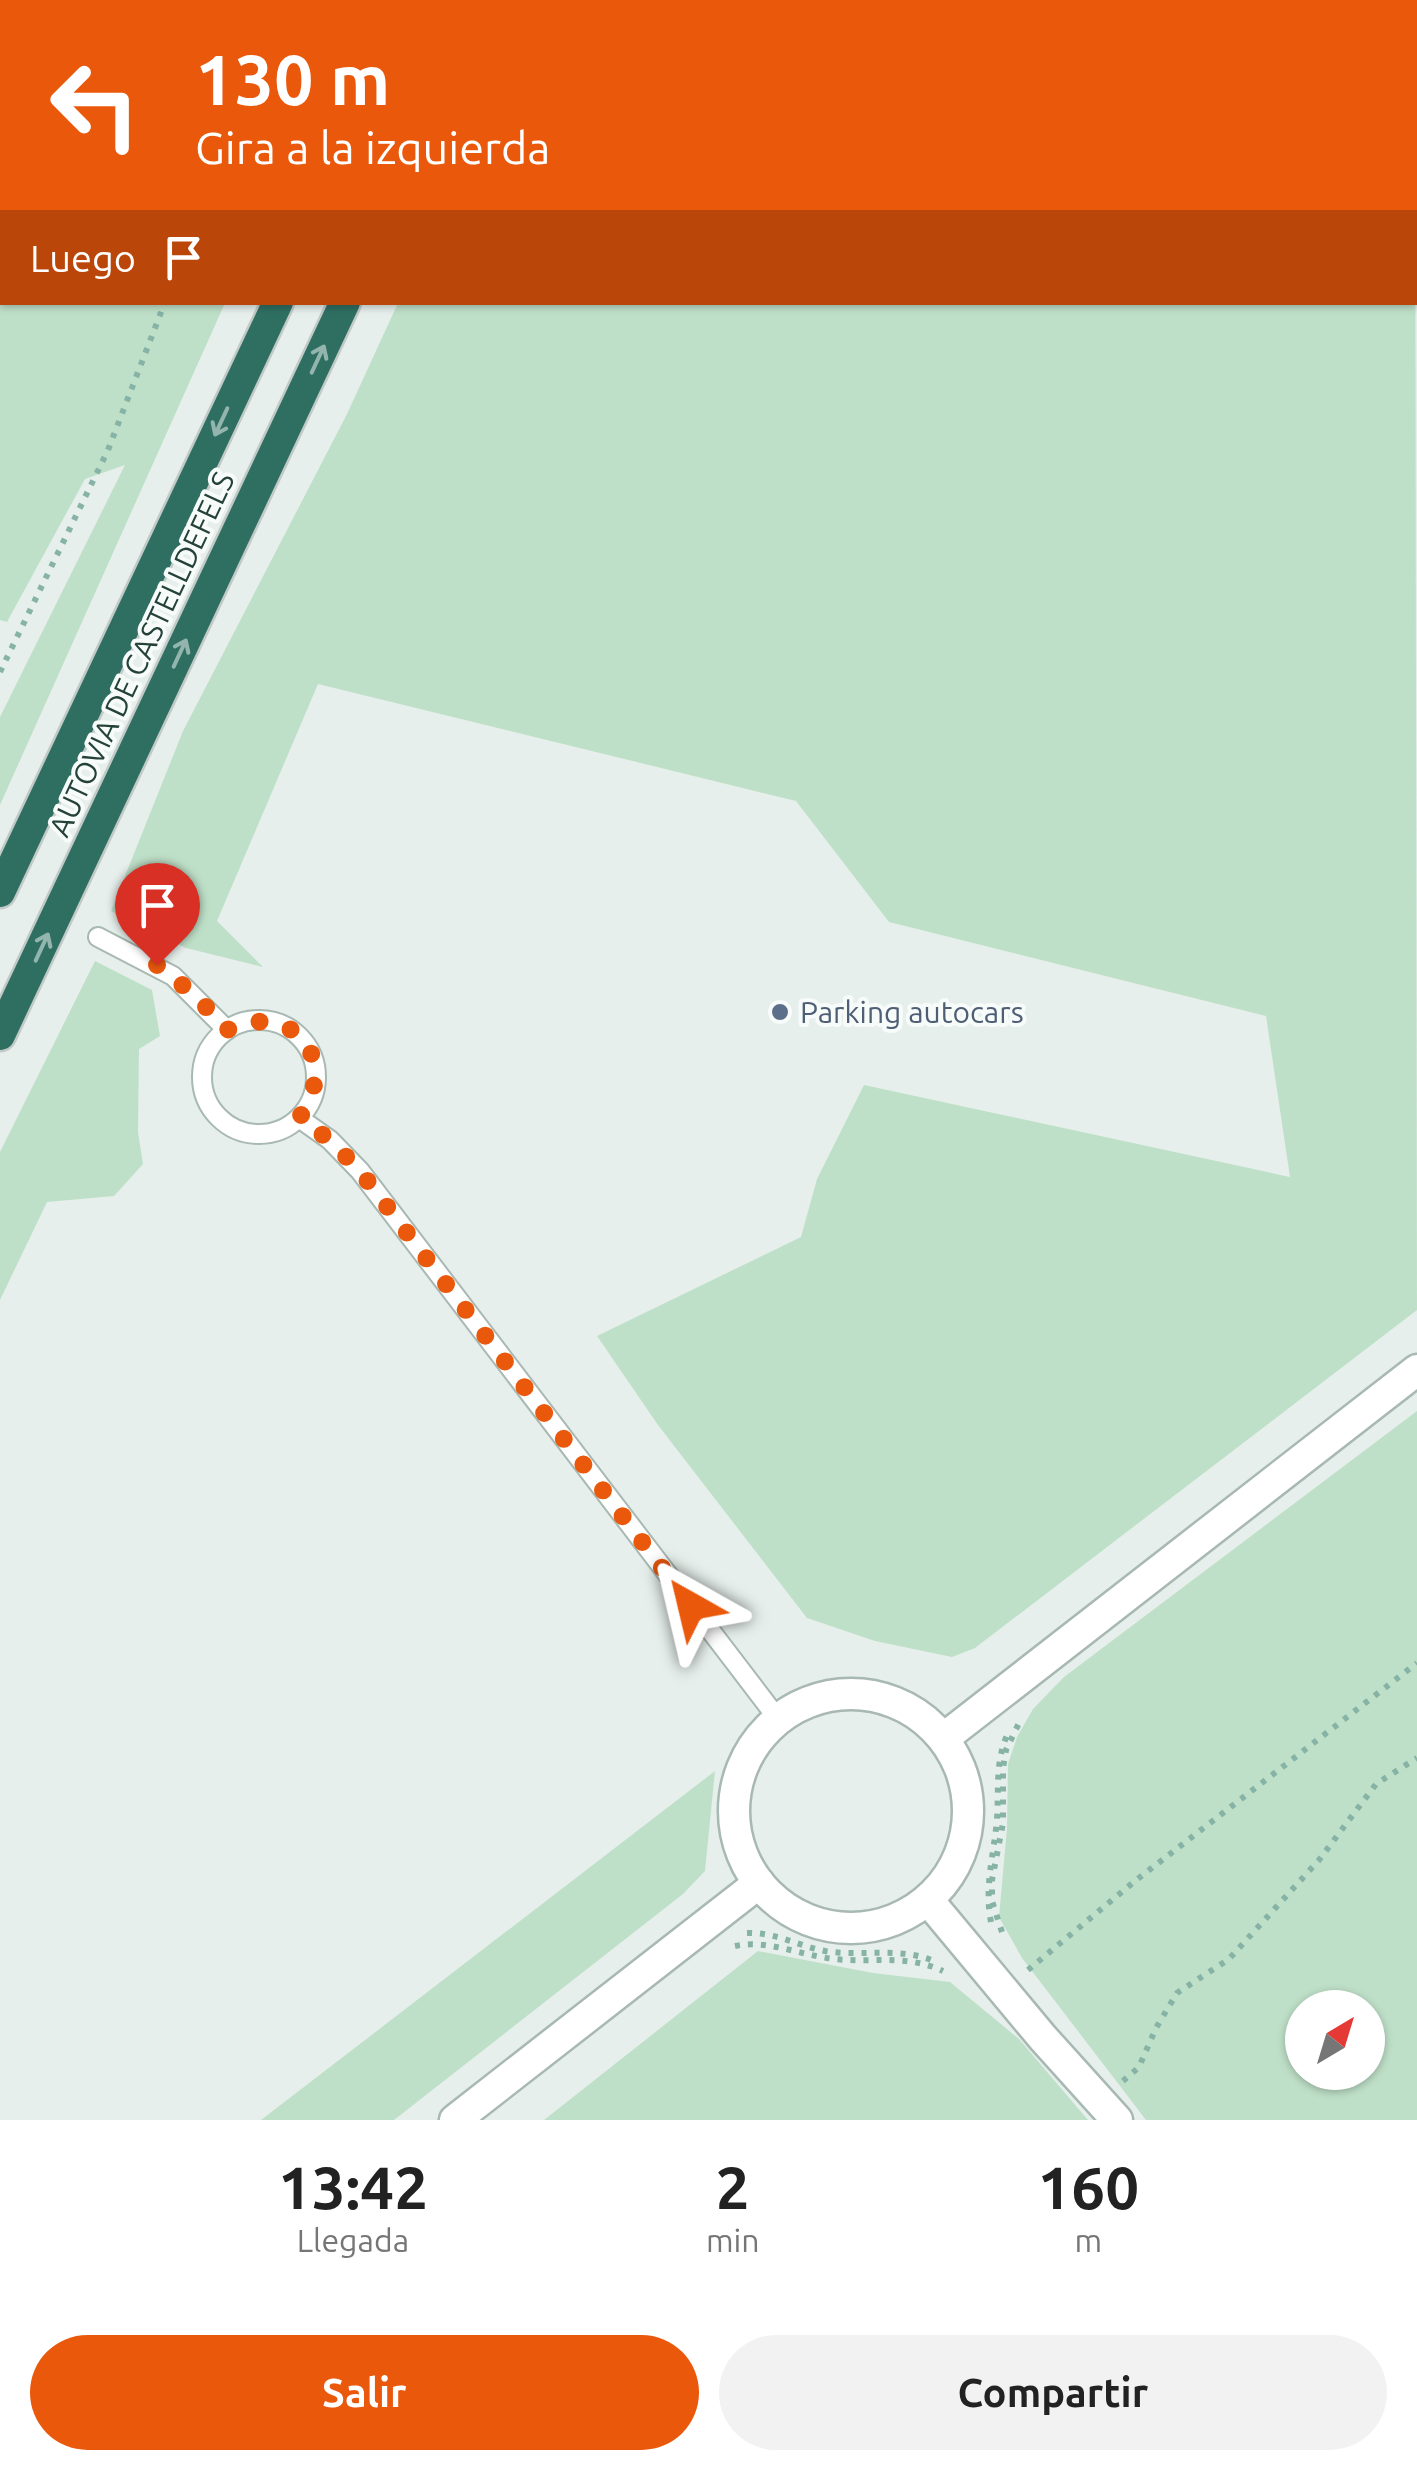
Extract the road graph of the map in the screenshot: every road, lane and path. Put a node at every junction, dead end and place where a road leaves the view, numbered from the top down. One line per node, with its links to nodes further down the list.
1 (164, 305): 4 (path)
2 (277, 305): 5 (highway, AUTOVIA DE CASTELLDEFELS, one-way to 5)
3 (344, 305): 8 (highway, AUTOVIA DE CASTELLDEFELS, one-way to 3)
4 (0, 672)
5 (0, 892)
6 (98, 937): 7 (lane)
7 (227, 1030): 9 (lane); 9 (lane)
8 (0, 1035)
9 (299, 1118): 13 (lane)
10 (1417, 1370): 14 (street)
11 (1417, 1662): 21 (path)
12 (1024, 1712): 18 (path)
13 (778, 1719): 14 (street); 16 (street)
14 (944, 1738): 17 (street)
15 (1417, 1758): 22 (path)
16 (759, 1883): 17 (street); 23 (street)
17 (928, 1900): 21 (street)
18 (1002, 1938)
19 (788, 1940): 20 (path)
20 (720, 1953)
21 (1004, 1990): 22 (street)
22 (1109, 2111)
23 (455, 2120)

